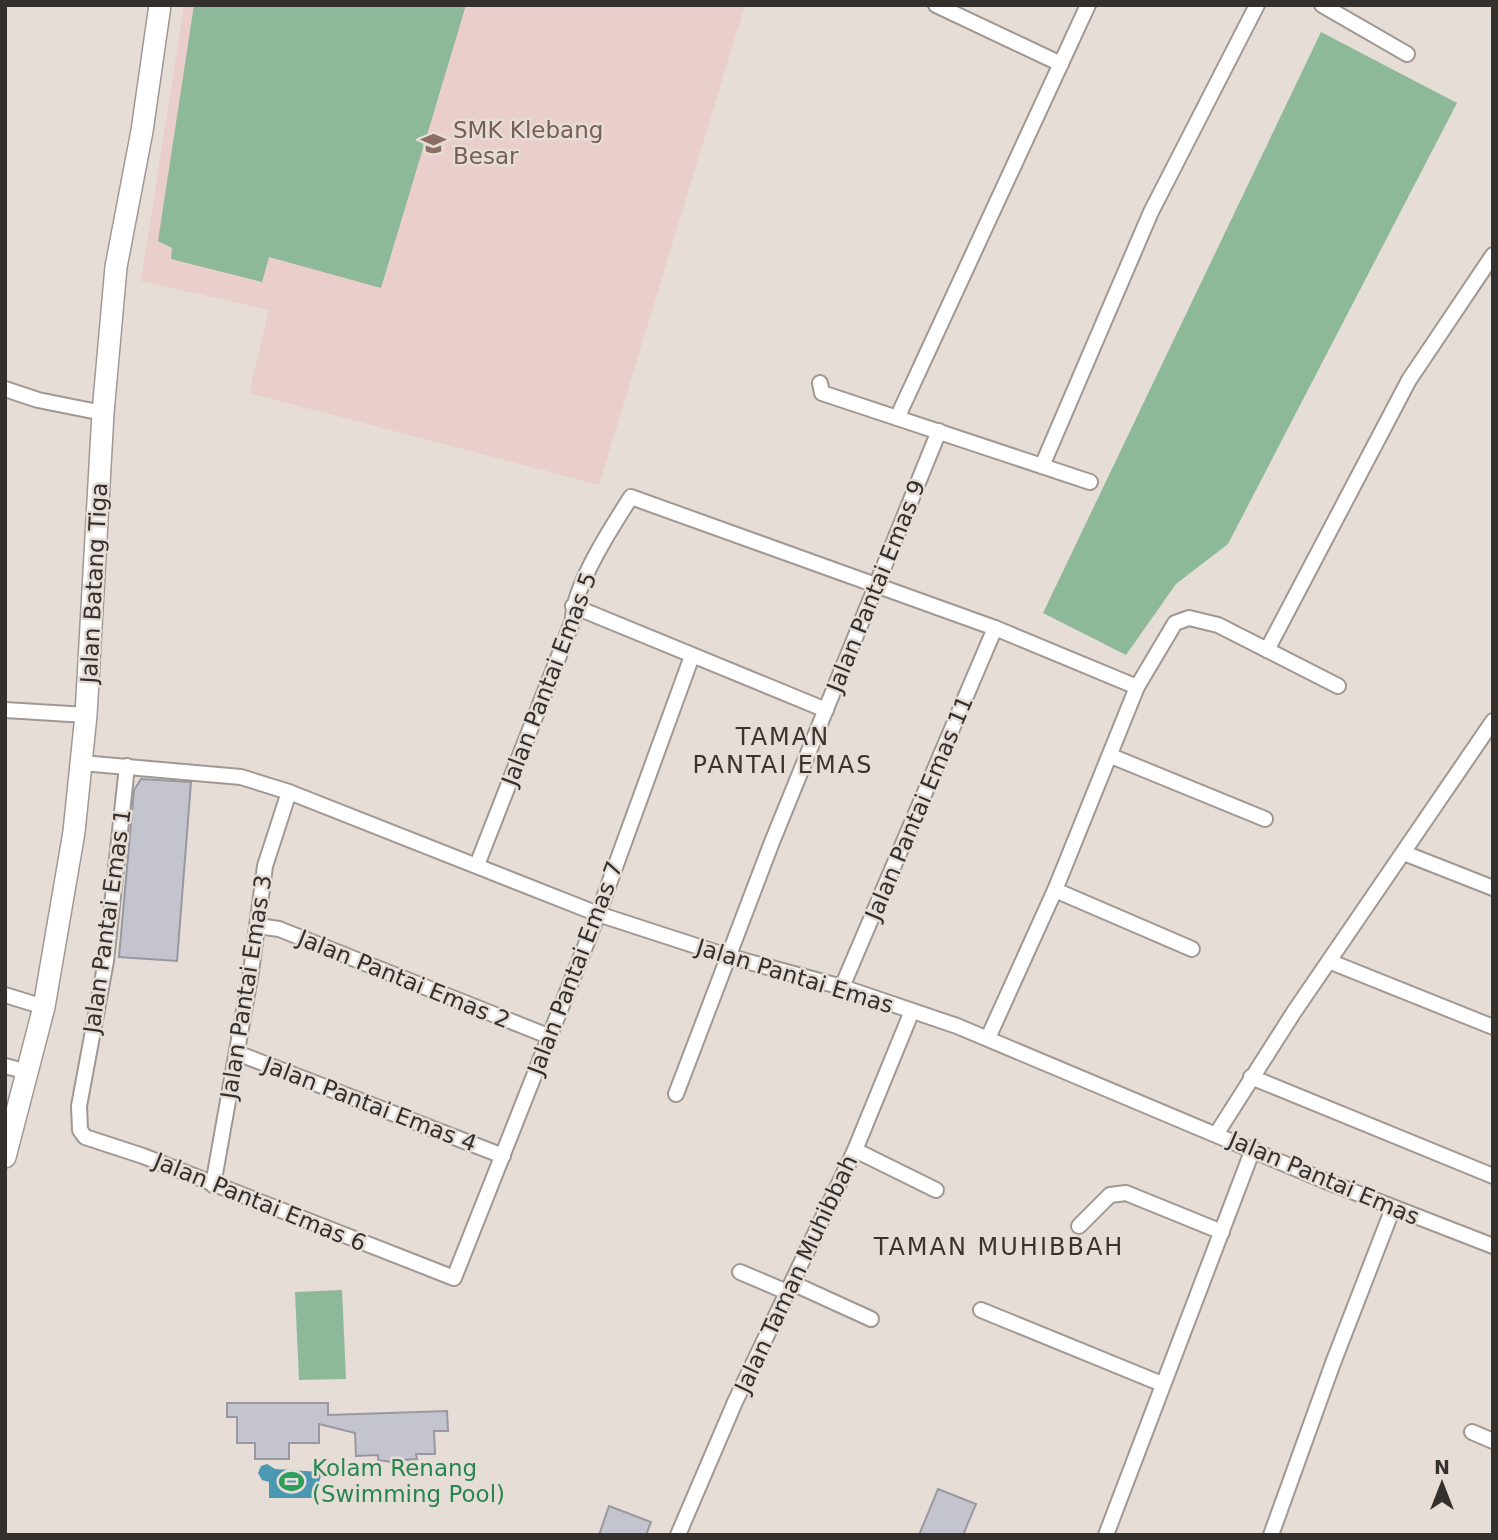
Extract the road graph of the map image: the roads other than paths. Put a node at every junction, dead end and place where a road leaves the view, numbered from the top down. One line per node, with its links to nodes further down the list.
1 (160, 5): 11 (main road, Jalan Batang Tiga)
2 (936, 5): 7 (street)
3 (1088, 5): 7 (street)
4 (1257, 5): 14 (street)
5 (1322, 5): 6 (street)
6 (1407, 54)
7 (1061, 64): 12 (street)
8 (1493, 255): 19 (street)
9 (820, 383): 12 (street)
10 (5, 389): 11 (street)
11 (103, 413): 25 (main road, Jalan Batang Tiga)
12 (898, 416): 13 (street)
13 (939, 430): 14 (street); 16 (street, Jalan Pantai Emas 9)
14 (1042, 466): 15 (street)
15 (1090, 482)
16 (875, 586): 17 (street, Jalan Pantai Emas 5); 18 (street); 24 (street, Jalan Pantai Emas 9)
17 (573, 606): 20 (street); 34 (street, Jalan Pantai Emas 5)
18 (995, 628): 22 (street); 42 (street, Jalan Pantai Emas 11)
19 (1267, 650): 21 (street); 22 (street)
20 (692, 656): 24 (street); 37 (street, Jalan Pantai Emas 7)
21 (1338, 686)
22 (1138, 687): 28 (street)
23 (5, 710): 25 (street)
24 (826, 710): 40 (street, Jalan Pantai Emas 9)
25 (86, 715): 29 (main road, Jalan Batang Tiga)
26 (1493, 721): 27 (street)
27 (1488, 739): 33 (street)
28 (1111, 756): 32 (street); 36 (street)
29 (82, 763): 30 (street, Jalan Pantai Emas); 44 (main road, Jalan Batang Tiga)
30 (127, 766): 31 (street, Jalan Pantai Emas); 54 (street, Jalan Pantai Emas 1)
31 (289, 792): 34 (street, Jalan Pantai Emas); 38 (street, Jalan Pantai Emas 3)
32 (1265, 819)
33 (1404, 853): 35 (street); 41 (street)
34 (477, 865): 37 (street, Jalan Pantai Emas)
35 (1493, 888)
36 (1055, 890): 39 (street); 48 (street)
37 (598, 914): 40 (street, Jalan Pantai Emas); 47 (street, Jalan Pantai Emas 7)
38 (258, 926): 47 (street, Jalan Pantai Emas 2); 49 (street, Jalan Pantai Emas 3)
39 (1192, 949)
40 (727, 956): 42 (street, Jalan Pantai Emas); 53 (street, Jalan Pantai Emas 9)
41 (1331, 962): 46 (street); 52 (street)
42 (842, 988): 45 (street, Jalan Pantai Emas)
43 (5, 995): 44 (street)
44 (44, 1007): 51 (main road, Jalan Batang Tiga)
45 (912, 1012): 48 (street, Jalan Pantai Emas); 57 (street, Jalan Taman Muhibbah)
46 (1493, 1027)
47 (548, 1036): 58 (street, Jalan Pantai Emas 7)
48 (988, 1038): 55 (street, Jalan Pantai Emas)
49 (237, 1052): 58 (street, Jalan Pantai Emas 4); 61 (street, Jalan Pantai Emas 3)
50 (5, 1066): 51 (street)
51 (27, 1072): 59 (main road, Jalan Batang Tiga)
52 (1251, 1077): 55 (street); 60 (street)
53 (677, 1094)
54 (78, 1116): 61 (street, Jalan Pantai Emas 6)
55 (1217, 1133): 56 (street, Jalan Pantai Emas)
56 (1253, 1149): 63 (street, Jalan Pantai Emas); 65 (street)
57 (855, 1150): 62 (street); 69 (street, Jalan Taman Muhibbah)
58 (503, 1156): 68 (street, Jalan Pantai Emas 7)
59 (5, 1157)
60 (1493, 1176)
61 (213, 1185): 68 (street, Jalan Pantai Emas 6)
62 (936, 1190)
63 (1393, 1208): 66 (street, Jalan Pantai Emas); 77 (street)
64 (1079, 1226): 65 (street)
65 (1222, 1232): 72 (street)
66 (1493, 1246)
67 (740, 1272): 69 (street)
68 (454, 1278)
69 (790, 1288): 71 (street); 75 (street, Jalan Taman Muhibbah)
70 (981, 1310): 72 (street)
71 (871, 1319)
72 (1162, 1384): 76 (street)
73 (1472, 1432): 74 (street)
74 (1493, 1441)
75 (678, 1535)
76 (1106, 1535)
77 (1271, 1535)

